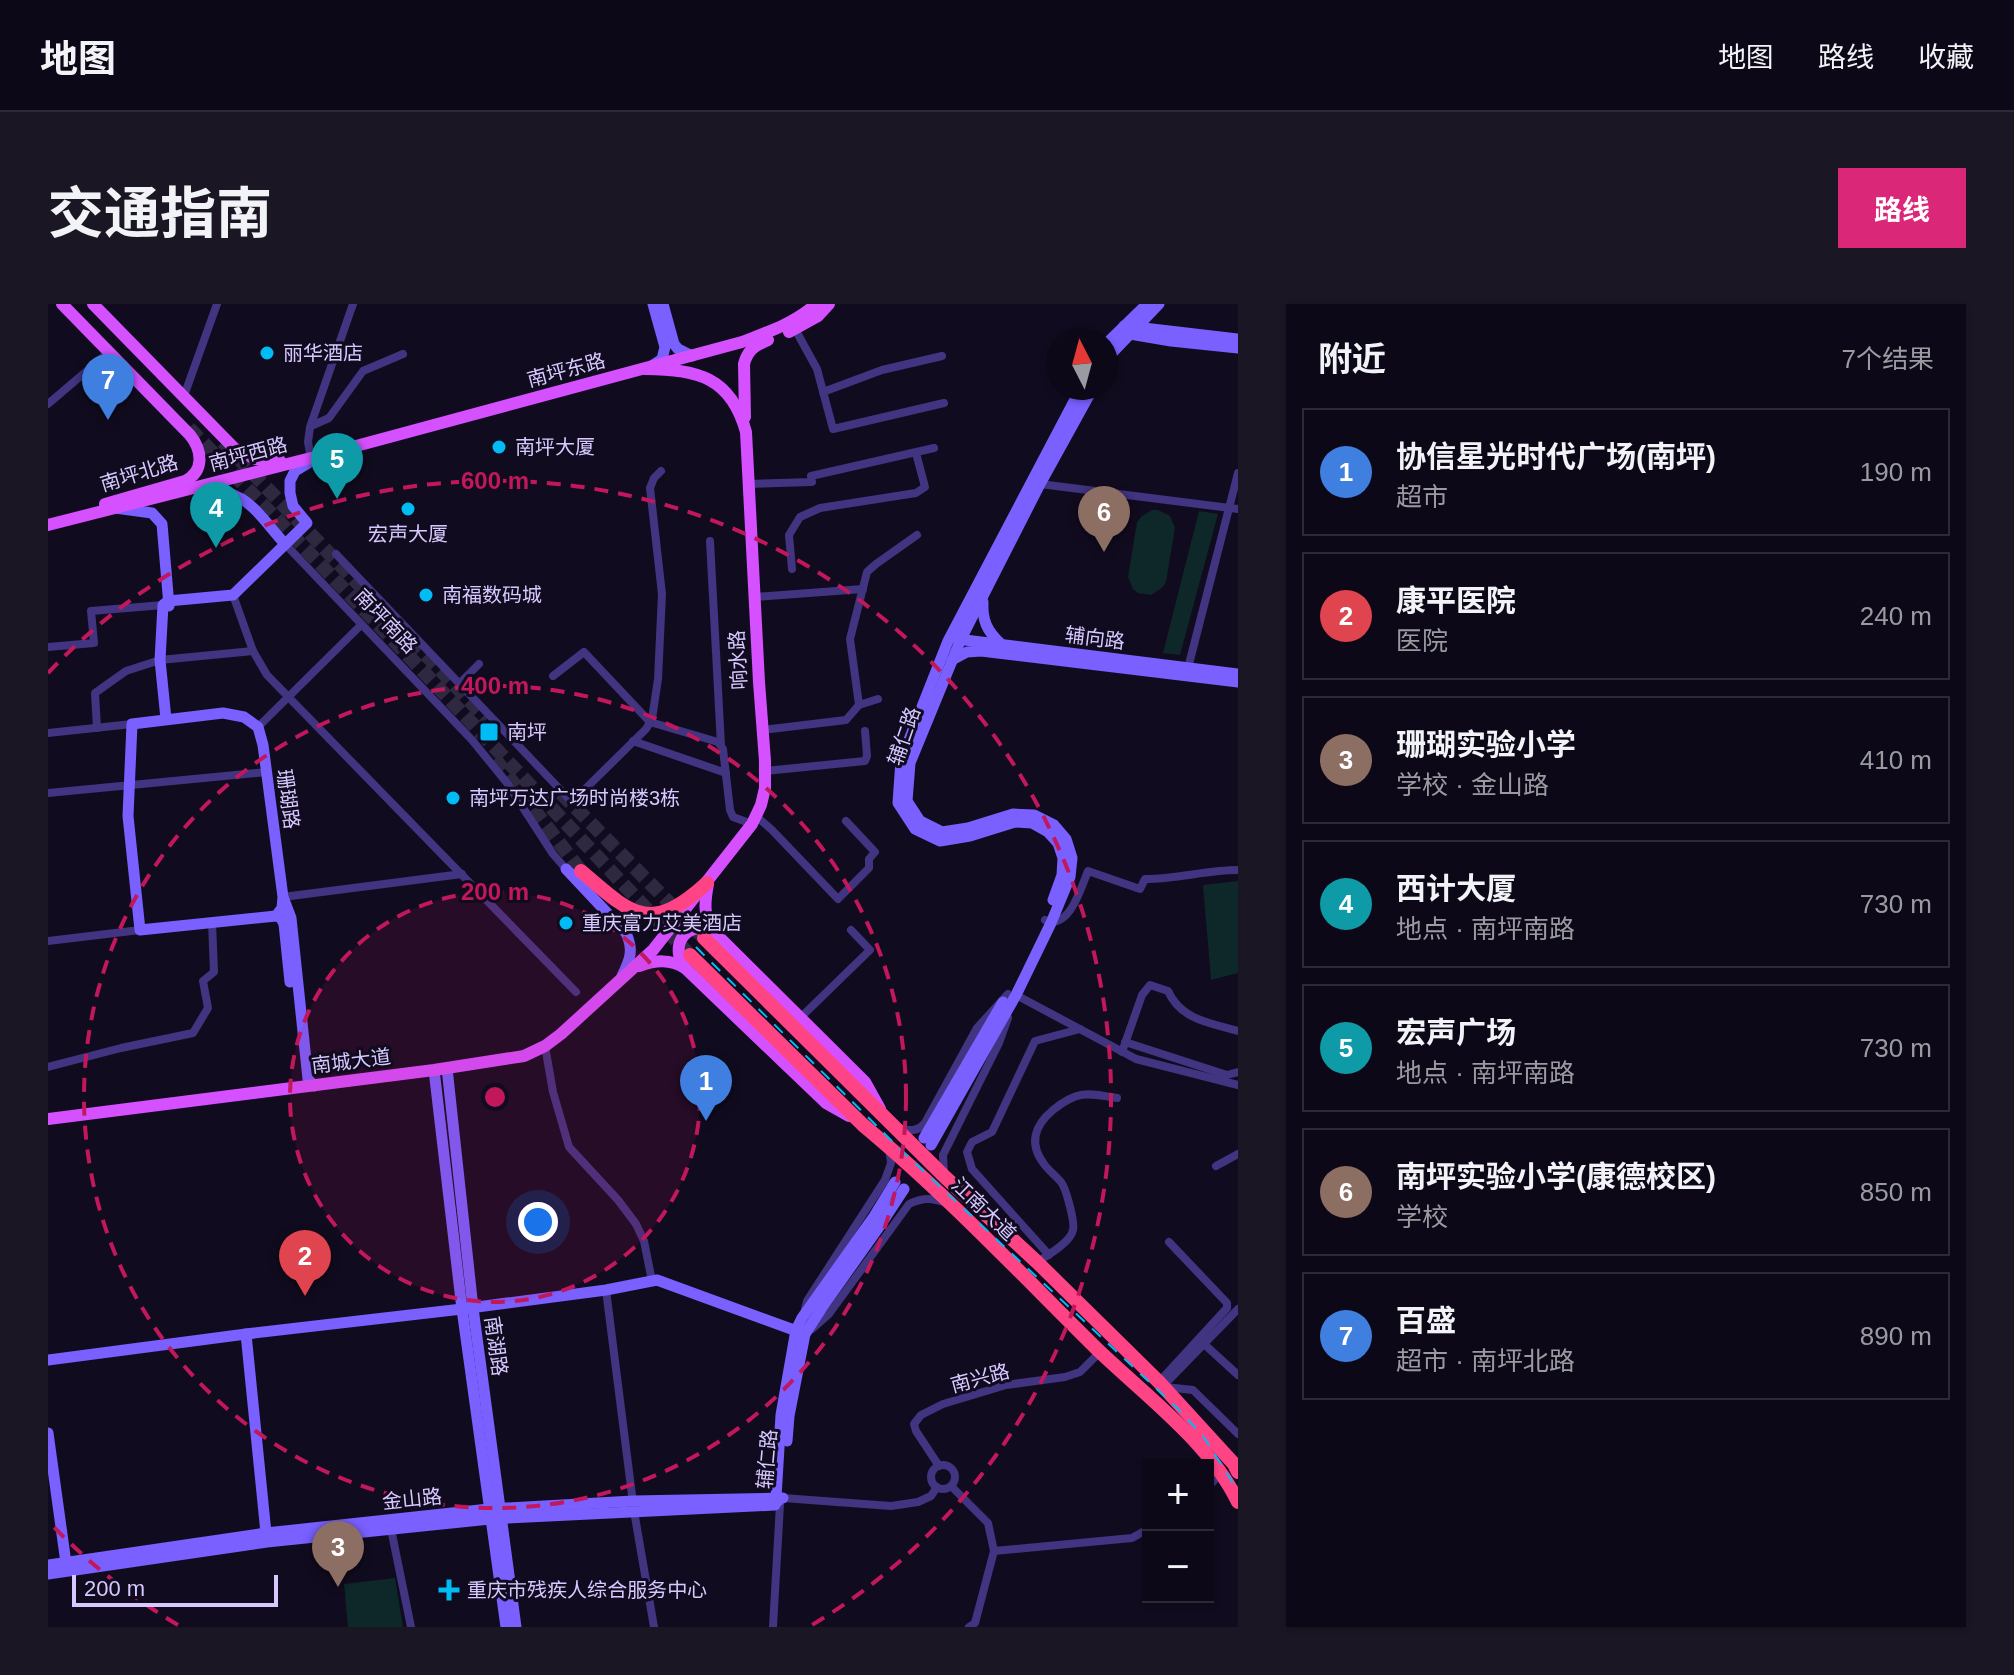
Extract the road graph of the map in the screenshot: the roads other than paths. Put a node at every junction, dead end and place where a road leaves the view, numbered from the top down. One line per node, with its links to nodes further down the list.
1 (62, 304): 17 (main road, 南坪北路)
2 (93, 304): 23 (main road)
3 (217, 304): 23 (street)
4 (353, 304): 28 (street)
5 (660, 304): 19 (main road); 21 (main road)
6 (816, 304): 15 (main road, 南坪东路)
7 (829, 304): 10 (main road, 南坪东路)
8 (1147, 304): 11 (main road)
9 (1159, 304): 11 (main road)
10 (795, 329): 15 (main road, 南坪东路); 22 (street)
11 (1130, 329): 12 (main road); 13 (main road); 14 (main road); 16 (main road)
12 (1118, 336)
13 (1238, 339)
14 (1118, 345)
15 (746, 346): 19 (main road, 南坪东路); 29 (main road)
16 (1238, 348)
17 (109, 352): 27 (street); 40 (main road, 南坪北路)
18 (403, 354): 28 (street)
19 (692, 356): 21 (main road, 南坪东路)
20 (942, 356): 22 (street)
21 (645, 369): 29 (main road, 响水路); 32 (main road, 南坪东路)
22 (823, 392): 26 (street)
23 (184, 396): 32 (main road)
24 (1075, 400): 53 (main road, 辅仁路)
25 (1086, 400): 36 (main road, 辅仁路)
26 (944, 403)
27 (48, 404)
28 (310, 427): 32 (street)
29 (746, 432): 35 (main road, 响水路)
30 (934, 448): 31 (street)
31 (916, 453): 35 (street); 46 (street)
32 (315, 457): 37 (main road, 南坪西路); 44 (main road)
33 (661, 471): 69 (street)
34 (1238, 473): 39 (street)
35 (749, 484): 50 (main road, 响水路)
36 (1040, 484): 39 (street); 49 (main road, 辅仁路)
37 (181, 492): 38 (main road, 南坪西路); 44 (main road, 南坪南路)
38 (115, 508): 40 (main road, 南坪西路); 51 (main road)
39 (1233, 509): 60 (street)
40 (61, 522): 41 (main road, 南坪西路)
41 (48, 525)
42 (917, 535): 47 (street)
43 (710, 541): 77 (street)
44 (285, 544): 48 (main road); 52 (street, 南坪南路)
45 (336, 554): 64 (street, 南坪南路)
46 (792, 569)
47 (863, 589): 50 (street); 67 (street)
48 (233, 595): 51 (main road); 56 (street)
49 (984, 596): 53 (main road, 辅仁路); 54 (main road)
50 (755, 597): 73 (main road, 响水路)
51 (167, 605): 55 (street); 57 (main road)
52 (361, 625): 65 (street); 85 (street, 南坪南路)
53 (954, 640): 54 (main road, 辅向路); 58 (main road, 辅仁路); 92 (main road, 辅仁路)
54 (1000, 644): 60 (main road, 辅向路)
55 (48, 647)
56 (253, 651): 57 (street); 65 (street)
57 (164, 660): 68 (main road); 72 (street)
58 (952, 661): 63 (main road, 辅向路); 92 (main road, 辅仁路)
59 (479, 664): 64 (street)
60 (1188, 668): 61 (main road, 辅向路)
61 (1238, 674)
62 (553, 676): 69 (street)
63 (1238, 682)
64 (460, 683): 76 (street, 南坪南路)
65 (290, 697): 71 (street); 88 (street)
66 (878, 699): 67 (street)
67 (859, 705): 73 (street)
68 (169, 719): 70 (main road); 71 (main road)
69 (650, 722): 76 (street); 77 (street)
70 (132, 724): 72 (street); 81 (main road)
71 (258, 727): 79 (main road, 珊瑚路)
72 (97, 728): 75 (street)
73 (762, 730): 78 (main road, 响水路)
74 (865, 731): 78 (street)
75 (48, 733)
76 (633, 741): 80 (street)
77 (721, 746): 80 (street)
78 (765, 771): 83 (main road, 响水路)
79 (267, 772): 81 (street); 90 (main road, 珊瑚路)
80 (726, 773): 83 (street)
81 (129, 785): 82 (street); 94 (main road)
82 (48, 793)
83 (754, 820): 84 (street); 89 (main road, 响水路)
84 (846, 821)
85 (566, 869): 99 (main road, 南坪南路)
86 (1238, 870): 92 (street)
87 (581, 871): 89 (highway)
88 (462, 874): 90 (street); 100 (street)
89 (708, 882): 96 (main road); 99 (main road, 响水路)
90 (283, 897): 91 (main road); 111 (main road, 珊瑚路)
91 (276, 916): 93 (main road); 112 (main road)
92 (1048, 921): 101 (main road, 辅仁路)
93 (212, 922): 94 (main road); 107 (street)
94 (140, 930): 97 (street)
95 (851, 930): 102 (street)
96 (708, 934): 98 (main road); 102 (main road); 115 (highway, 江南大道)
97 (48, 941)
98 (688, 961): 99 (main road); 117 (highway, 江南大道)
99 (625, 976): 105 (main road, 南城大道)
100 (576, 992)
101 (1012, 995): 103 (street); 115 (street); 116 (main road, 辅仁路); 120 (street)
102 (801, 1017): 115 (main road)
103 (1080, 1029): 106 (street); 123 (street)
104 (1238, 1031): 106 (street)
105 (545, 1046): 108 (main road, 南城大道); 124 (street)
106 (1124, 1047): 109 (street); 110 (street)
107 (48, 1067)
108 (440, 1069): 111 (main road, 南城大道); 126 (main road)
109 (1238, 1072)
110 (1238, 1085)
111 (314, 1086): 112 (main road, 南城大道)
112 (295, 1088): 114 (main road, 南城大道)
113 (1117, 1098): 123 (street)
114 (48, 1119)
115 (890, 1122): 120 (highway, 江南大道)
116 (928, 1141)
117 (889, 1146): 121 (highway, 江南大道); 128 (street)
118 (1238, 1154): 119 (street)
119 (1216, 1166)
120 (946, 1178): 123 (highway, 江南大道)
121 (950, 1204): 129 (street); 132 (highway, 江南大道)
122 (1169, 1242): 135 (street)
123 (1043, 1258): 135 (highway, 江南大道)
124 (652, 1281): 125 (main road); 129 (main road)
125 (606, 1290): 126 (main road); 145 (street)
126 (467, 1309): 130 (main road); 146 (main road)
127 (1238, 1309): 131 (street)
128 (802, 1318): 129 (main road, 辅仁路); 129 (main road, 辅仁路)
129 (801, 1332): 143 (main road, 辅仁路)
130 (246, 1334): 133 (main road); 149 (main road)
131 (1204, 1344): 134 (street); 135 (street)
132 (1100, 1352): 138 (street, 南兴路); 139 (highway, 江南大道)
133 (48, 1360)
134 (1238, 1375)
135 (1162, 1385): 137 (street); 139 (highway, 江南大道)
136 (48, 1433): 151 (main road)
137 (1238, 1434)
138 (939, 1466): 141 (street); 142 (street)
139 (1233, 1467): 140 (street); 144 (highway, 江南大道)
140 (1214, 1482)
141 (951, 1486): 142 (street); 150 (street)
142 (937, 1487): 143 (street)
143 (780, 1500): 145 (main road, 金山路); 158 (street)
144 (1238, 1502)
145 (634, 1506): 146 (main road, 金山路); 157 (street)
146 (495, 1514): 147 (main road, 金山路); 149 (main road, 金山路); 155 (main road); 156 (main road)
147 (391, 1529): 153 (main road, 金山路); 154 (street)
148 (1144, 1531): 150 (street)
149 (266, 1533): 151 (main road, 金山路)
150 (994, 1551): 159 (street)
151 (66, 1563): 152 (main road, 金山路)
152 (48, 1565)
153 (48, 1574)
154 (411, 1627)
155 (506, 1627)
156 (516, 1627)
157 (654, 1627)
158 (773, 1627)
159 (969, 1627)

